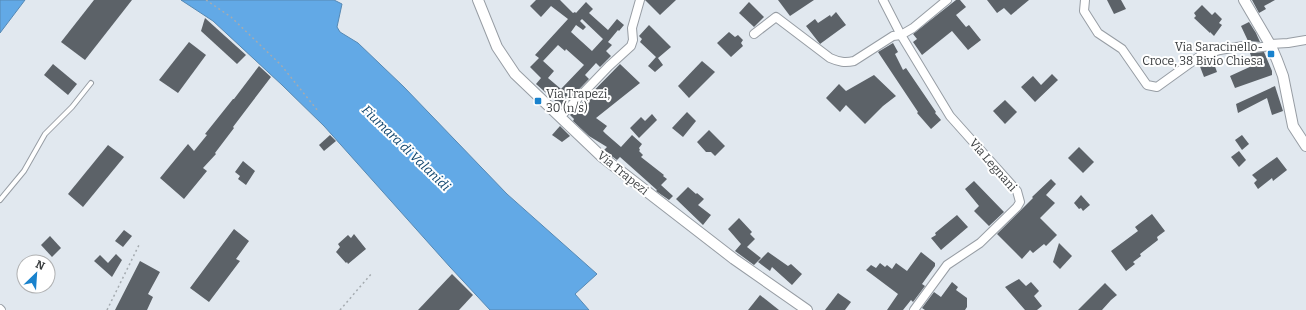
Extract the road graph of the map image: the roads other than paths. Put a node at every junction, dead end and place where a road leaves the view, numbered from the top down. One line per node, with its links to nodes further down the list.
1 (478, 0): 12 (street, Via Trapezi)
2 (640, 0): 12 (street)
3 (883, 0): 8 (street, Via Legnani)
4 (947, 0): 8 (street)
5 (1084, 0): 10 (street)
6 (1244, 0): 10 (street)
7 (754, 34): 8 (street)
8 (901, 35): 16 (street, Via Legnani)
9 (1306, 40): 10 (street)
10 (1270, 45): 13 (street)
11 (91, 83): 14 (lane)
12 (560, 117): 15 (street, Via Trapezi)
13 (1306, 146)
14 (0, 200)
15 (807, 310)
16 (914, 310)

